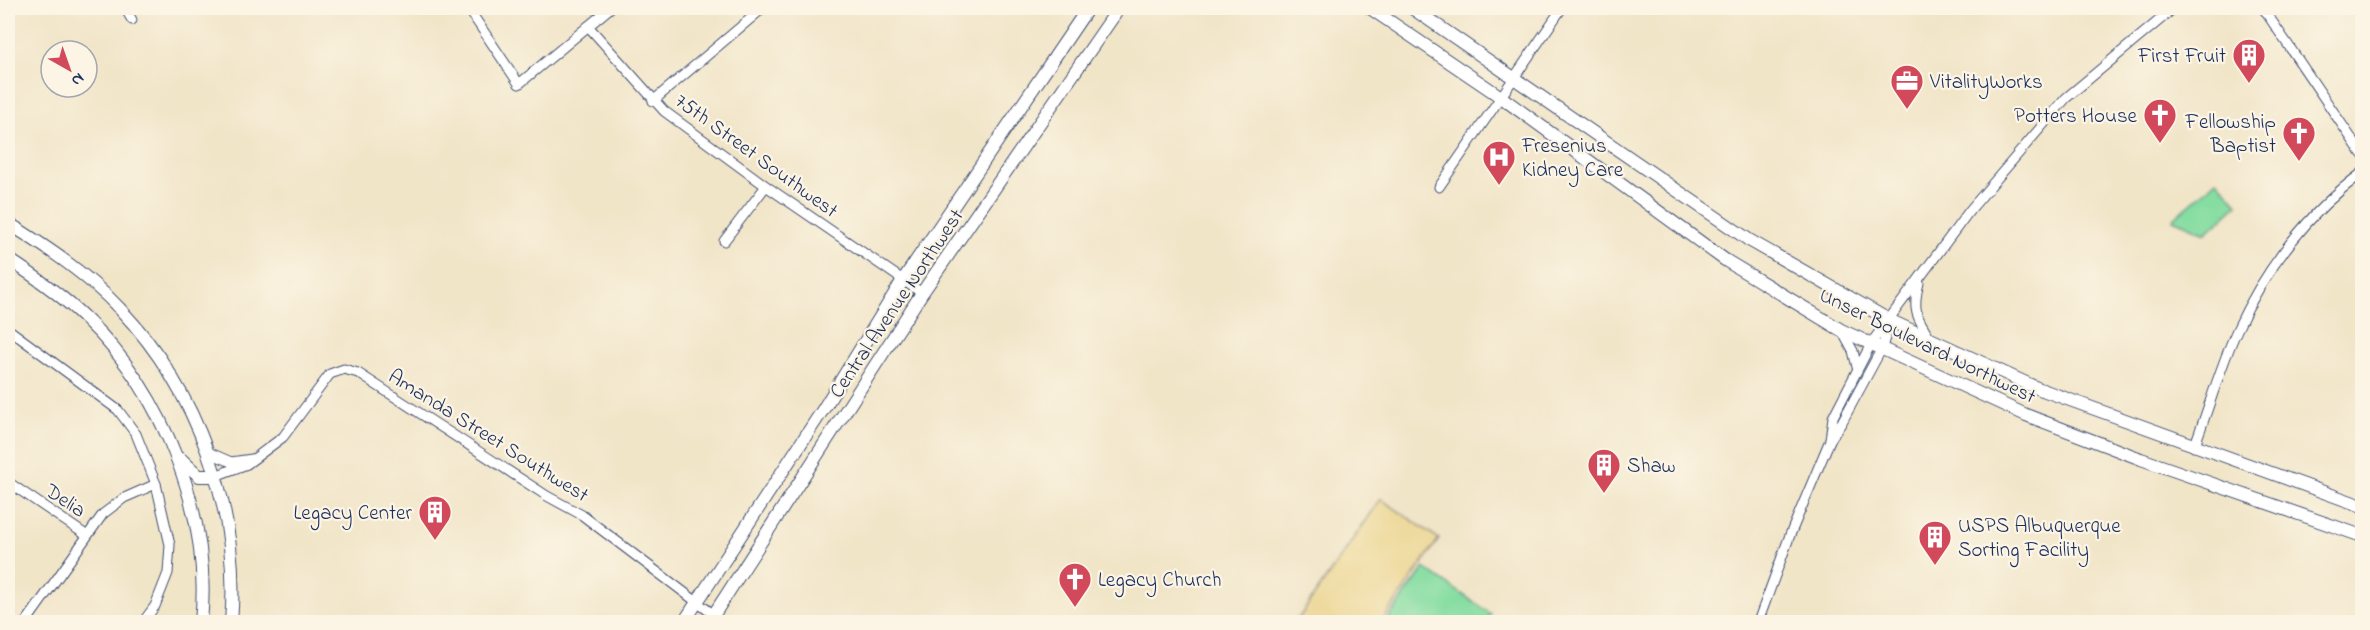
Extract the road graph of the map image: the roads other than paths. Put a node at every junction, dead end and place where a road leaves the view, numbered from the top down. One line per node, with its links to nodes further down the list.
1 (125, 8): 12 (street)
2 (468, 8): 13 (street)
3 (610, 8): 13 (street)
4 (763, 8): 16 (street)
5 (1088, 8): 25 (main road)
6 (1119, 8): 26 (main road, Central Avenue Northwest)
7 (1370, 8): 15 (main road, Unser Boulevard Northwest)
8 (1412, 8): 14 (main road, Unser Boulevard Northwest)
9 (1563, 8): 14 (street)
10 (2174, 8): 24 (street)
11 (2263, 8): 17 (street)
12 (132, 20)
13 (588, 26): 16 (street, 75th Street Southwest)
14 (1514, 77): 15 (street); 27 (main road, Unser Boulevard Northwest)
15 (1501, 97): 20 (street); 29 (main road, Unser Boulevard Northwest)
16 (653, 101): 19 (street, 75th Street Southwest)
17 (2362, 154)
18 (2362, 173): 34 (street)
19 (766, 186): 22 (street); 25 (street, 75th Street Southwest)
20 (1439, 187)
21 (8, 223): 36 (main road)
22 (723, 241)
23 (8, 259): 35 (main road)
24 (1921, 275): 27 (street); 30 (street)
25 (903, 280): 26 (street, 75th Street Southwest); 44 (main road)
26 (922, 294): 45 (main road, Central Avenue Northwest)
27 (1889, 320): 30 (main road, Unser Boulevard Northwest); 31 (street)
28 (8, 329): 39 (street)
29 (1841, 330): 31 (main road, Unser Boulevard Northwest); 32 (street)
30 (1932, 341): 34 (main road, Unser Boulevard Northwest)
31 (1877, 345): 32 (street); 33 (street); 43 (main road, Unser Boulevard Northwest)
32 (1857, 367): 33 (street)
33 (1830, 440): 51 (street)
34 (2194, 447): 41 (main road, Unser Boulevard Northwest)
35 (175, 451): 38 (main road); 48 (main road)
36 (208, 452): 37 (street); 38 (main road)
37 (255, 459): 38 (street, Amanda Street Southwest); 44 (street, Amanda Street Southwest)
38 (215, 476): 49 (main road)
39 (156, 484): 42 (street, Delia); 47 (street)
40 (9, 486): 42 (street, Delia)
41 (2362, 506)
42 (86, 535): 46 (street)
43 (2362, 536)
44 (697, 604): 45 (street, Amanda Street Southwest); 50 (main road)
45 (712, 619)
46 (27, 622)
47 (143, 622)
48 (201, 622)
49 (231, 622)
50 (684, 622)
51 (1758, 622)

